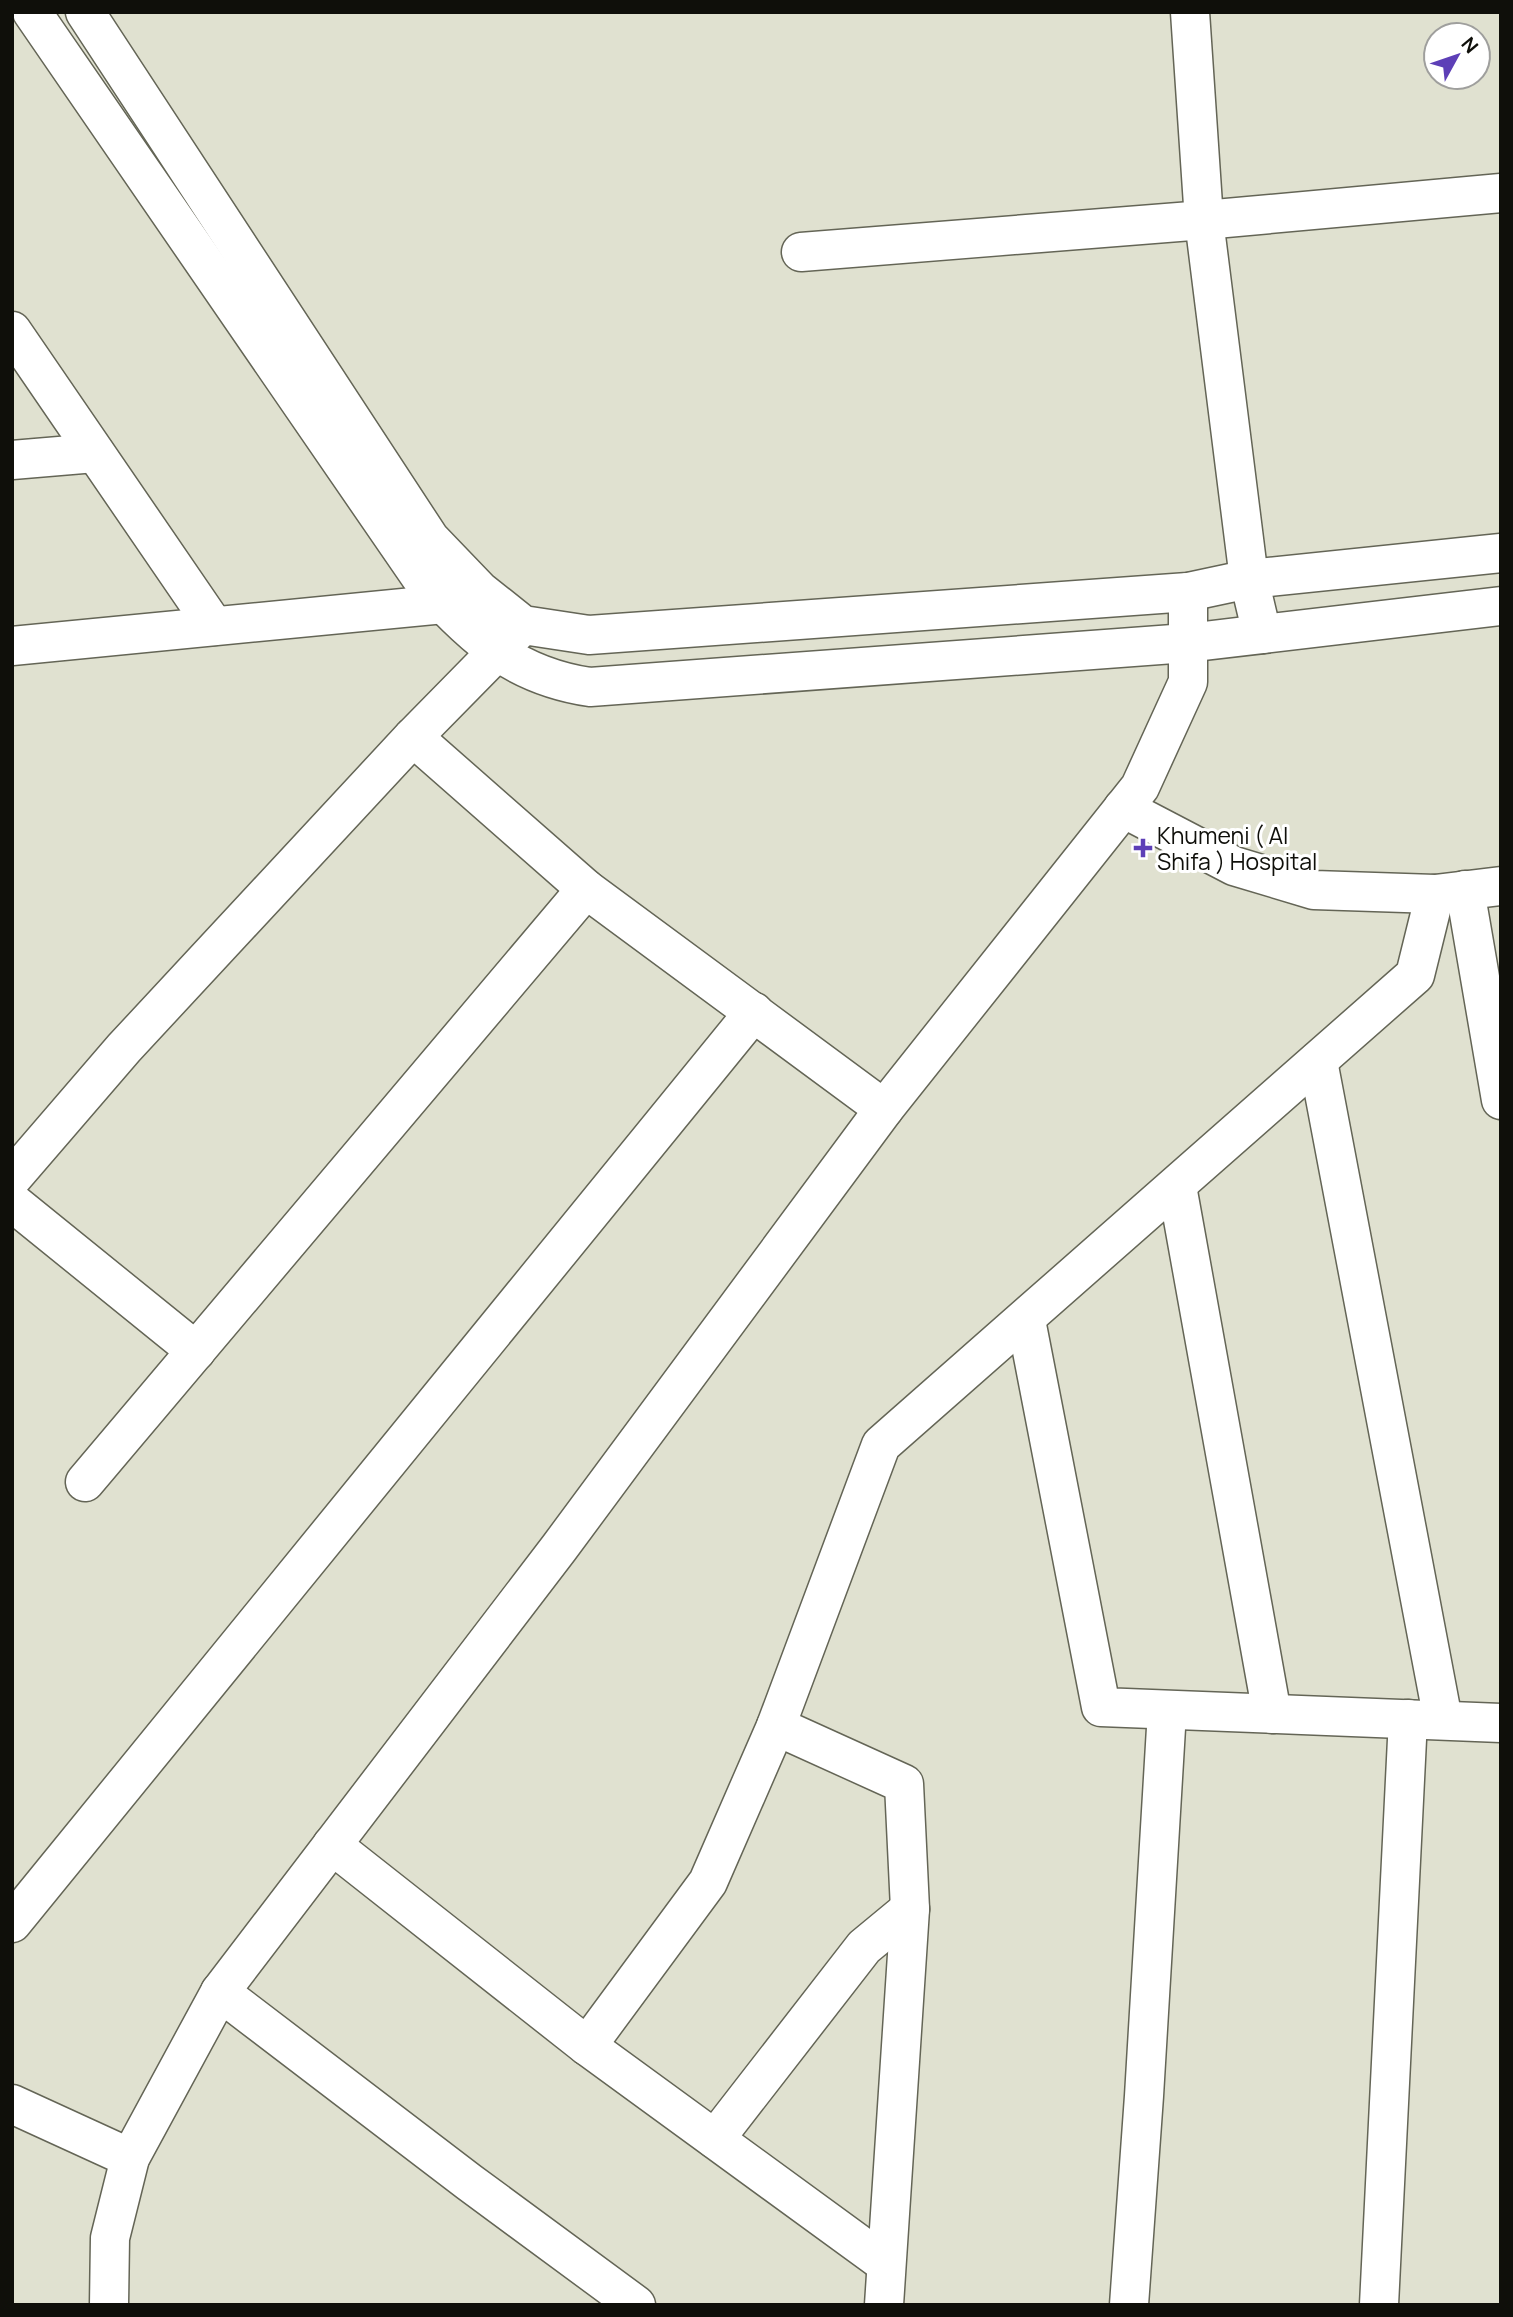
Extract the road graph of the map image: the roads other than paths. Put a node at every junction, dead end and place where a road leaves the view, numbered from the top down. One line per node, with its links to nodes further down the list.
1 (32, 12): 13 (street)
2 (85, 12): 17 (street)
3 (1190, 12): 5 (street)
4 (1501, 193): 5 (street)
5 (1203, 220): 6 (street); 11 (street)
6 (801, 252)
7 (12, 331): 8 (street)
8 (95, 453): 9 (street); 15 (street)
9 (12, 460)
10 (1501, 554): 11 (street)
11 (1249, 579): 12 (street); 16 (street)
12 (1188, 592): 17 (street); 18 (street)
13 (444, 604): 15 (street); 17 (street)
14 (1501, 606): 16 (street)
15 (214, 626): 19 (street)
16 (1262, 634): 18 (street)
17 (510, 639): 18 (street); 20 (street)
18 (1187, 643): 21 (street)
19 (12, 646)
20 (413, 737): 22 (street); 28 (street)
21 (1123, 808): 23 (street); 27 (street)
22 (586, 889): 24 (street); 32 (street)
23 (1467, 890): 25 (street); 26 (street)
24 (754, 1012): 27 (street); 41 (street)
25 (1318, 1061): 29 (street); 36 (street)
26 (1501, 1100)
27 (884, 1109): 39 (street)
28 (12, 1178)
29 (1177, 1186): 31 (street); 35 (street)
30 (12, 1202): 32 (street)
31 (1026, 1320): 34 (street); 38 (street)
32 (196, 1350): 33 (street)
33 (85, 1482)
34 (1167, 1711): 35 (street); 51 (street)
35 (1272, 1714): 36 (street)
36 (1425, 1720): 37 (street); 52 (street)
37 (1501, 1723)
38 (776, 1726): 40 (street); 43 (street)
39 (332, 1845): 42 (street); 43 (street)
40 (910, 1909): 45 (street); 47 (street)
41 (12, 1923)
42 (220, 1992): 46 (street); 49 (street)
43 (587, 2046): 45 (street)
44 (12, 2104): 46 (street)
45 (715, 2139): 47 (street)
46 (130, 2158): 48 (street)
47 (886, 2264): 50 (street)
48 (108, 2305)
49 (636, 2305)
50 (884, 2305)
51 (1129, 2305)
52 (1379, 2305)

